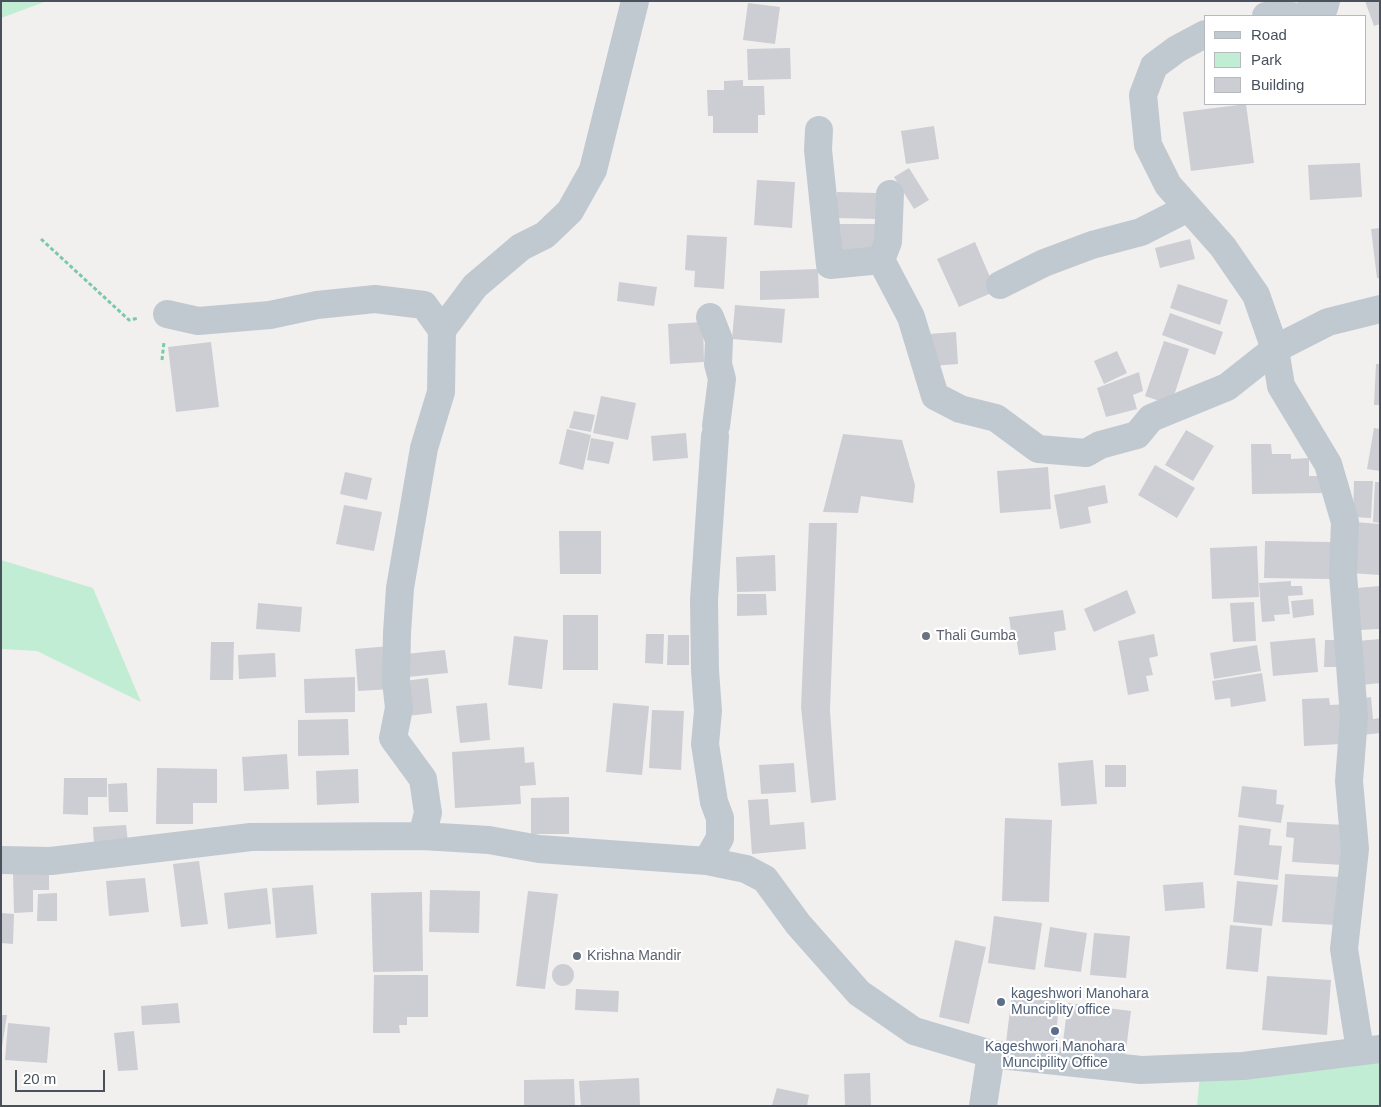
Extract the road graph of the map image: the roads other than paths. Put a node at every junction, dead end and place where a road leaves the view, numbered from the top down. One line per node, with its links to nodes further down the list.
1 (635, 1): 13 (street)
2 (1326, 1): 3 (street)
3 (1303, 15)
4 (1204, 35): 7 (street)
5 (818, 130): 8 (street)
6 (890, 194): 8 (street)
7 (1188, 208): 9 (street); 14 (street)
8 (882, 260): 14 (street)
9 (1000, 285)
10 (1380, 309): 14 (street)
11 (167, 314): 13 (street)
12 (710, 317): 17 (street)
13 (442, 330): 15 (street)
14 (1275, 349): 18 (street)
15 (422, 836): 16 (street); 17 (street)
16 (1, 860)
17 (708, 861): 19 (street)
18 (1370, 1050): 19 (street)
19 (991, 1054): 20 (street)
20 (983, 1106)

